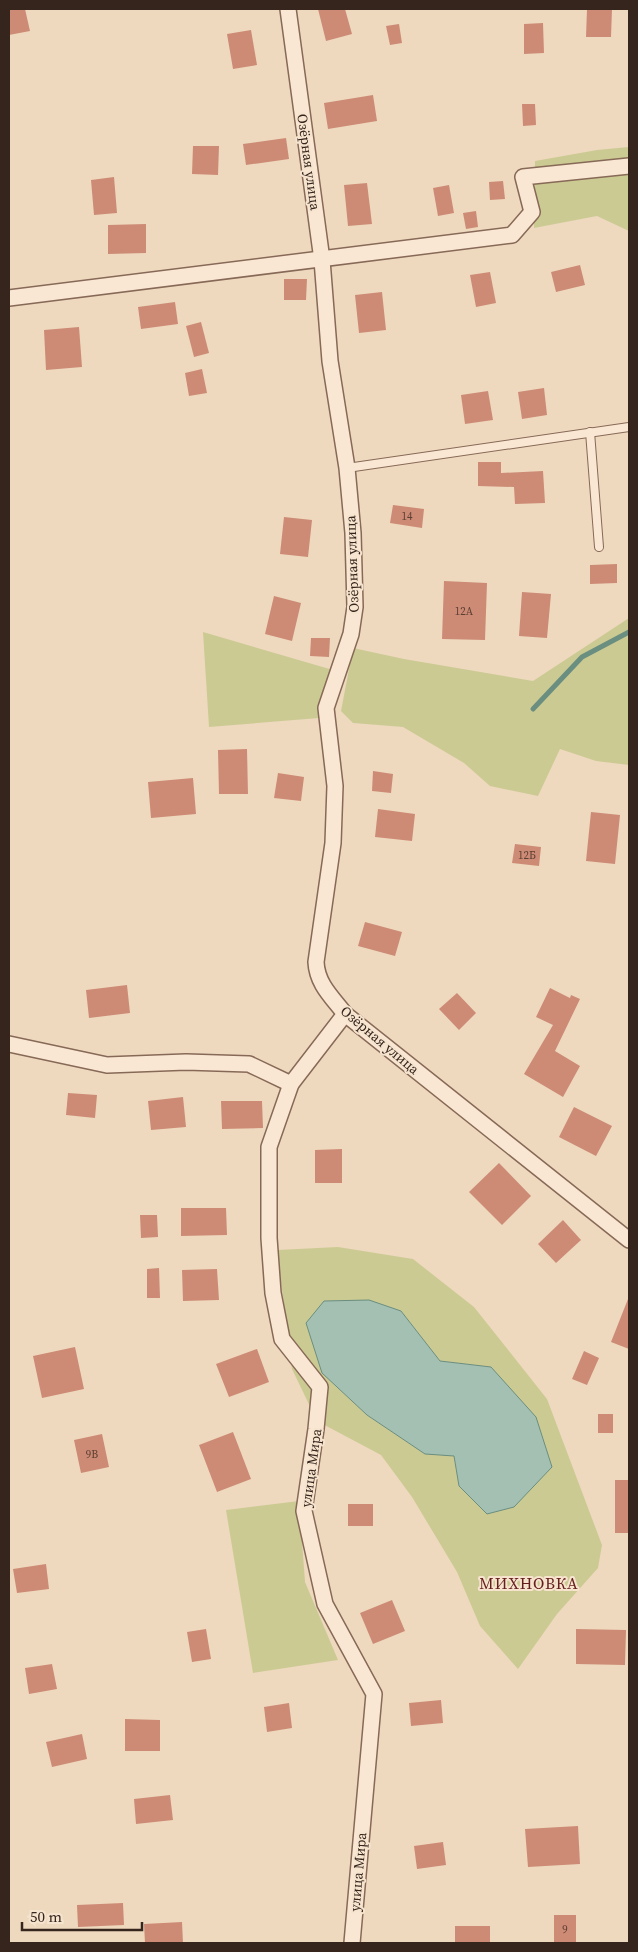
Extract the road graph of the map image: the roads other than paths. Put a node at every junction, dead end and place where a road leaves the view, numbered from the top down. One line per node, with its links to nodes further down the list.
1 (288, 9): 3 (street, Озёрная улица)
2 (629, 166): 3 (street)
3 (322, 260): 4 (street); 7 (street, Озёрная улица)
4 (9, 298)
5 (629, 427): 6 (lane)
6 (590, 432): 7 (lane); 8 (lane)
7 (346, 468): 9 (street, Озёрная улица)
8 (599, 547)
9 (345, 1014): 11 (street, улица Мира); 12 (street, Озёрная улица)
10 (9, 1044): 11 (street)
11 (291, 1084): 13 (street, улица Мира)
12 (629, 1240)
13 (352, 1943)

